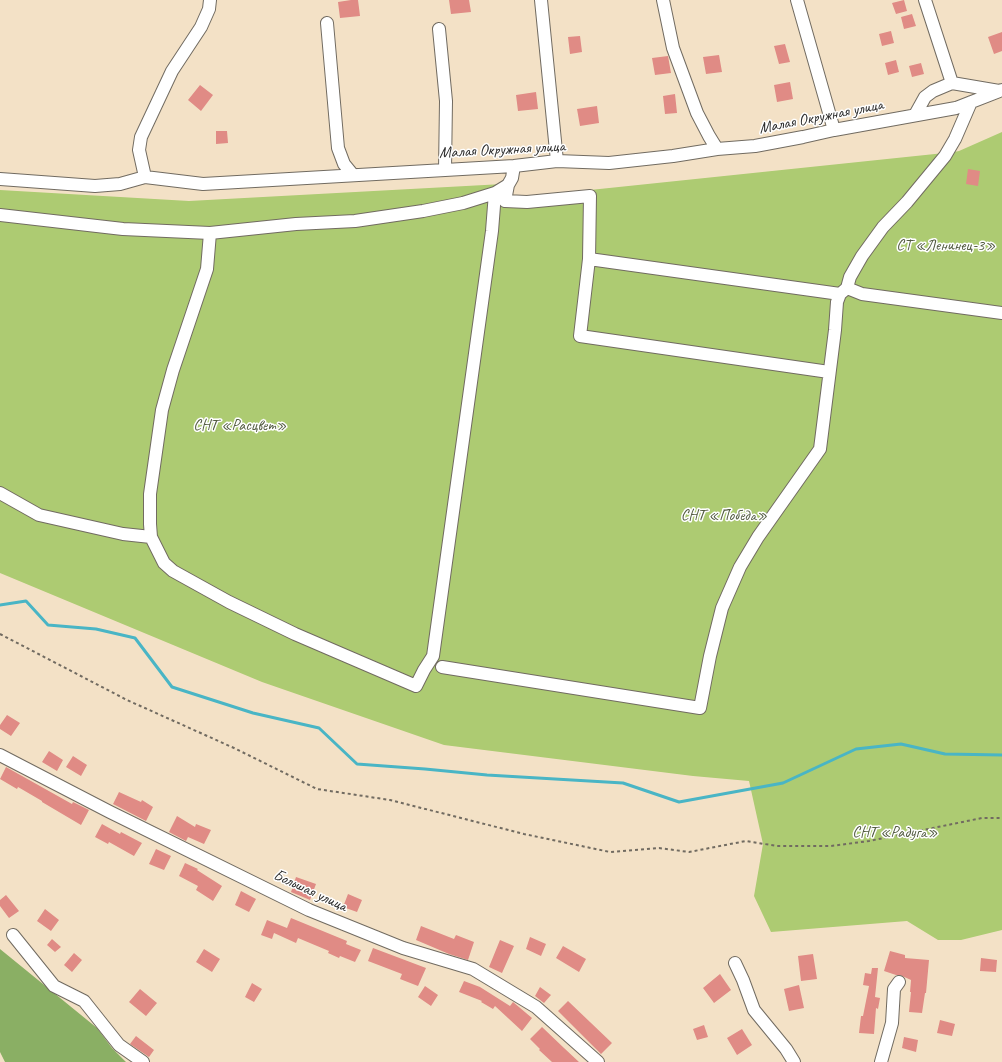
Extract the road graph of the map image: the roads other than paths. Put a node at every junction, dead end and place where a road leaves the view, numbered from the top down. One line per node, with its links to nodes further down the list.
1 (210, 0): 18 (street)
2 (541, 0): 14 (street)
3 (663, 0): 13 (street)
4 (797, 0): 12 (street)
5 (925, 0): 8 (street)
6 (327, 23): 17 (street)
7 (439, 29): 16 (street)
8 (952, 83): 9 (street); 11 (street)
9 (1001, 91): 10 (street, Малая Окружная улица)
10 (972, 102): 11 (street, Малая Окружная улица); 25 (street)
11 (915, 115): 12 (street, Малая Окружная улица)
12 (834, 130): 13 (street, Малая Окружная улица)
13 (717, 148): 14 (street, Малая Окружная улица)
14 (557, 161): 15 (street, Малая Окружная улица)
15 (514, 166): 16 (street, Малая Окружная улица); 20 (street)
16 (445, 170): 17 (street, Малая Окружная улица)
17 (353, 175): 18 (street, Малая Окружная улица)
18 (145, 177): 19 (street, Малая Окружная улица)
19 (0, 179)
20 (508, 185): 21 (street); 24 (street)
21 (495, 193): 23 (street); 29 (street)
22 (0, 215): 23 (street)
23 (210, 233): 29 (street)
24 (589, 259): 25 (street); 27 (street)
25 (843, 291): 26 (street); 27 (street)
26 (1002, 313)
27 (829, 372): 30 (street)
28 (0, 493): 29 (street)
29 (151, 537)
30 (442, 667)
31 (0, 755): 36 (street, Большая улица)
32 (13, 935): 35 (street)
33 (735, 963): 37 (street)
34 (899, 982): 38 (street)
35 (143, 1062)
36 (598, 1062)
37 (794, 1062)
38 (881, 1062)

